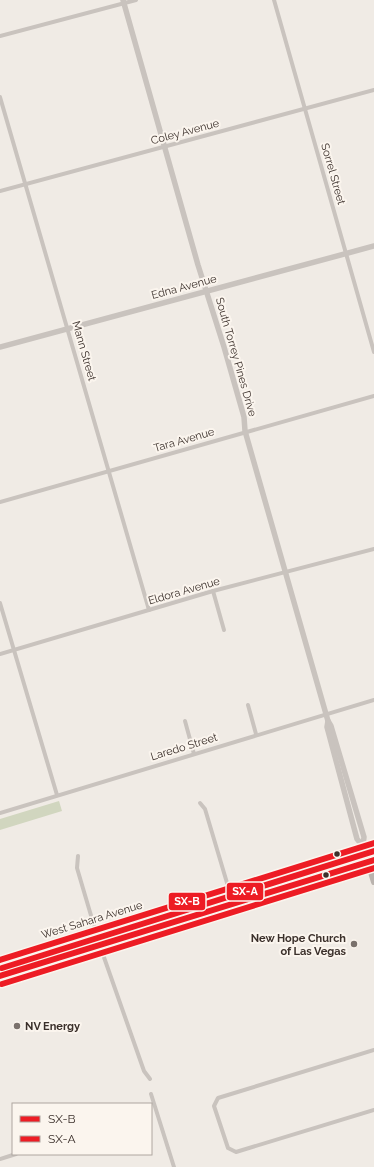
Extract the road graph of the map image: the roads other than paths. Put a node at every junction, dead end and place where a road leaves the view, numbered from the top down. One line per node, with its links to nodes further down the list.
1 (136, 0): 3 (street)
2 (274, 0): 7 (street, Sorrel Street)
3 (124, 2): 4 (street); 8 (street, South Torrey Pines Drive)
4 (0, 36)
5 (374, 90): 7 (street, Coley Avenue)
6 (0, 97): 9 (street, Mann Street)
7 (305, 109): 8 (street, Coley Avenue); 12 (street, Sorrel Street)
8 (165, 146): 9 (street, Coley Avenue); 13 (street, South Torrey Pines Drive)
9 (26, 184): 10 (street, Coley Avenue); 14 (street, Mann Street)
10 (0, 191)
11 (374, 246): 12 (street, Edna Avenue)
12 (346, 254): 13 (street, Edna Avenue); 16 (street, Sorrel Street)
13 (206, 291): 14 (street, Edna Avenue); 18 (street, South Torrey Pines Drive)
14 (68, 328): 15 (street, Edna Avenue); 19 (street, Mann Street)
15 (0, 347)
16 (374, 352)
17 (374, 396): 18 (street, Tara Avenue)
18 (246, 431): 19 (street, Tara Avenue); 22 (street, South Torrey Pines Drive)
19 (109, 471): 20 (street, Tara Avenue); 25 (street, Mann Street)
20 (0, 502)
21 (374, 549): 22 (street, Eldora Avenue)
22 (285, 572): 23 (street, Eldora Avenue); 31 (street, South Torrey Pines Drive)
23 (213, 591): 25 (street, Eldora Avenue); 26 (street)
24 (0, 603): 27 (street)
25 (150, 610): 27 (street, Eldora Avenue)
26 (224, 630)
27 (13, 650): 28 (street, Eldora Avenue); 38 (street)
28 (0, 654)
29 (374, 700): 31 (street, Laredo Street)
30 (248, 705): 34 (street)
31 (326, 713): 33 (street, South Torrey Pines Drive); 34 (street, Laredo Street)
32 (185, 721): 35 (street)
33 (328, 721): 36 (street, South Torrey Pines Drive); 37 (street, South Torrey Pines Drive)
34 (256, 734): 35 (street, Laredo Street)
35 (194, 754): 38 (street, Laredo Street)
36 (344, 762): 37 (street); 42 (street, South Torrey Pines Drive)
37 (336, 765): 42 (street, South Torrey Pines Drive)
38 (57, 795): 40 (street, Laredo Street)
39 (200, 803): 46 (street)
40 (0, 813)
41 (374, 843): 42 (main road, West Sahara Avenue)
42 (363, 846): 44 (main road, South Torrey Pines Drive); 46 (main road, West Sahara Avenue)
43 (78, 856): 48 (street)
44 (371, 861): 45 (main road, South Torrey Pines Drive); 47 (main road)
45 (374, 882)
46 (228, 888): 47 (street); 48 (main road, West Sahara Avenue)
47 (232, 903): 49 (main road)
48 (95, 931): 49 (street); 50 (main road, West Sahara Avenue)
49 (100, 946): 51 (main road); 53 (street)
50 (0, 960)
51 (0, 976)
52 (374, 1050): 56 (street)
53 (150, 1079)
54 (151, 1094): 55 (street)
55 (156, 1110): 57 (street); 60 (street)
56 (374, 1110)
57 (152, 1112)
58 (13, 1155): 59 (street)
59 (0, 1159)
60 (174, 1167)

